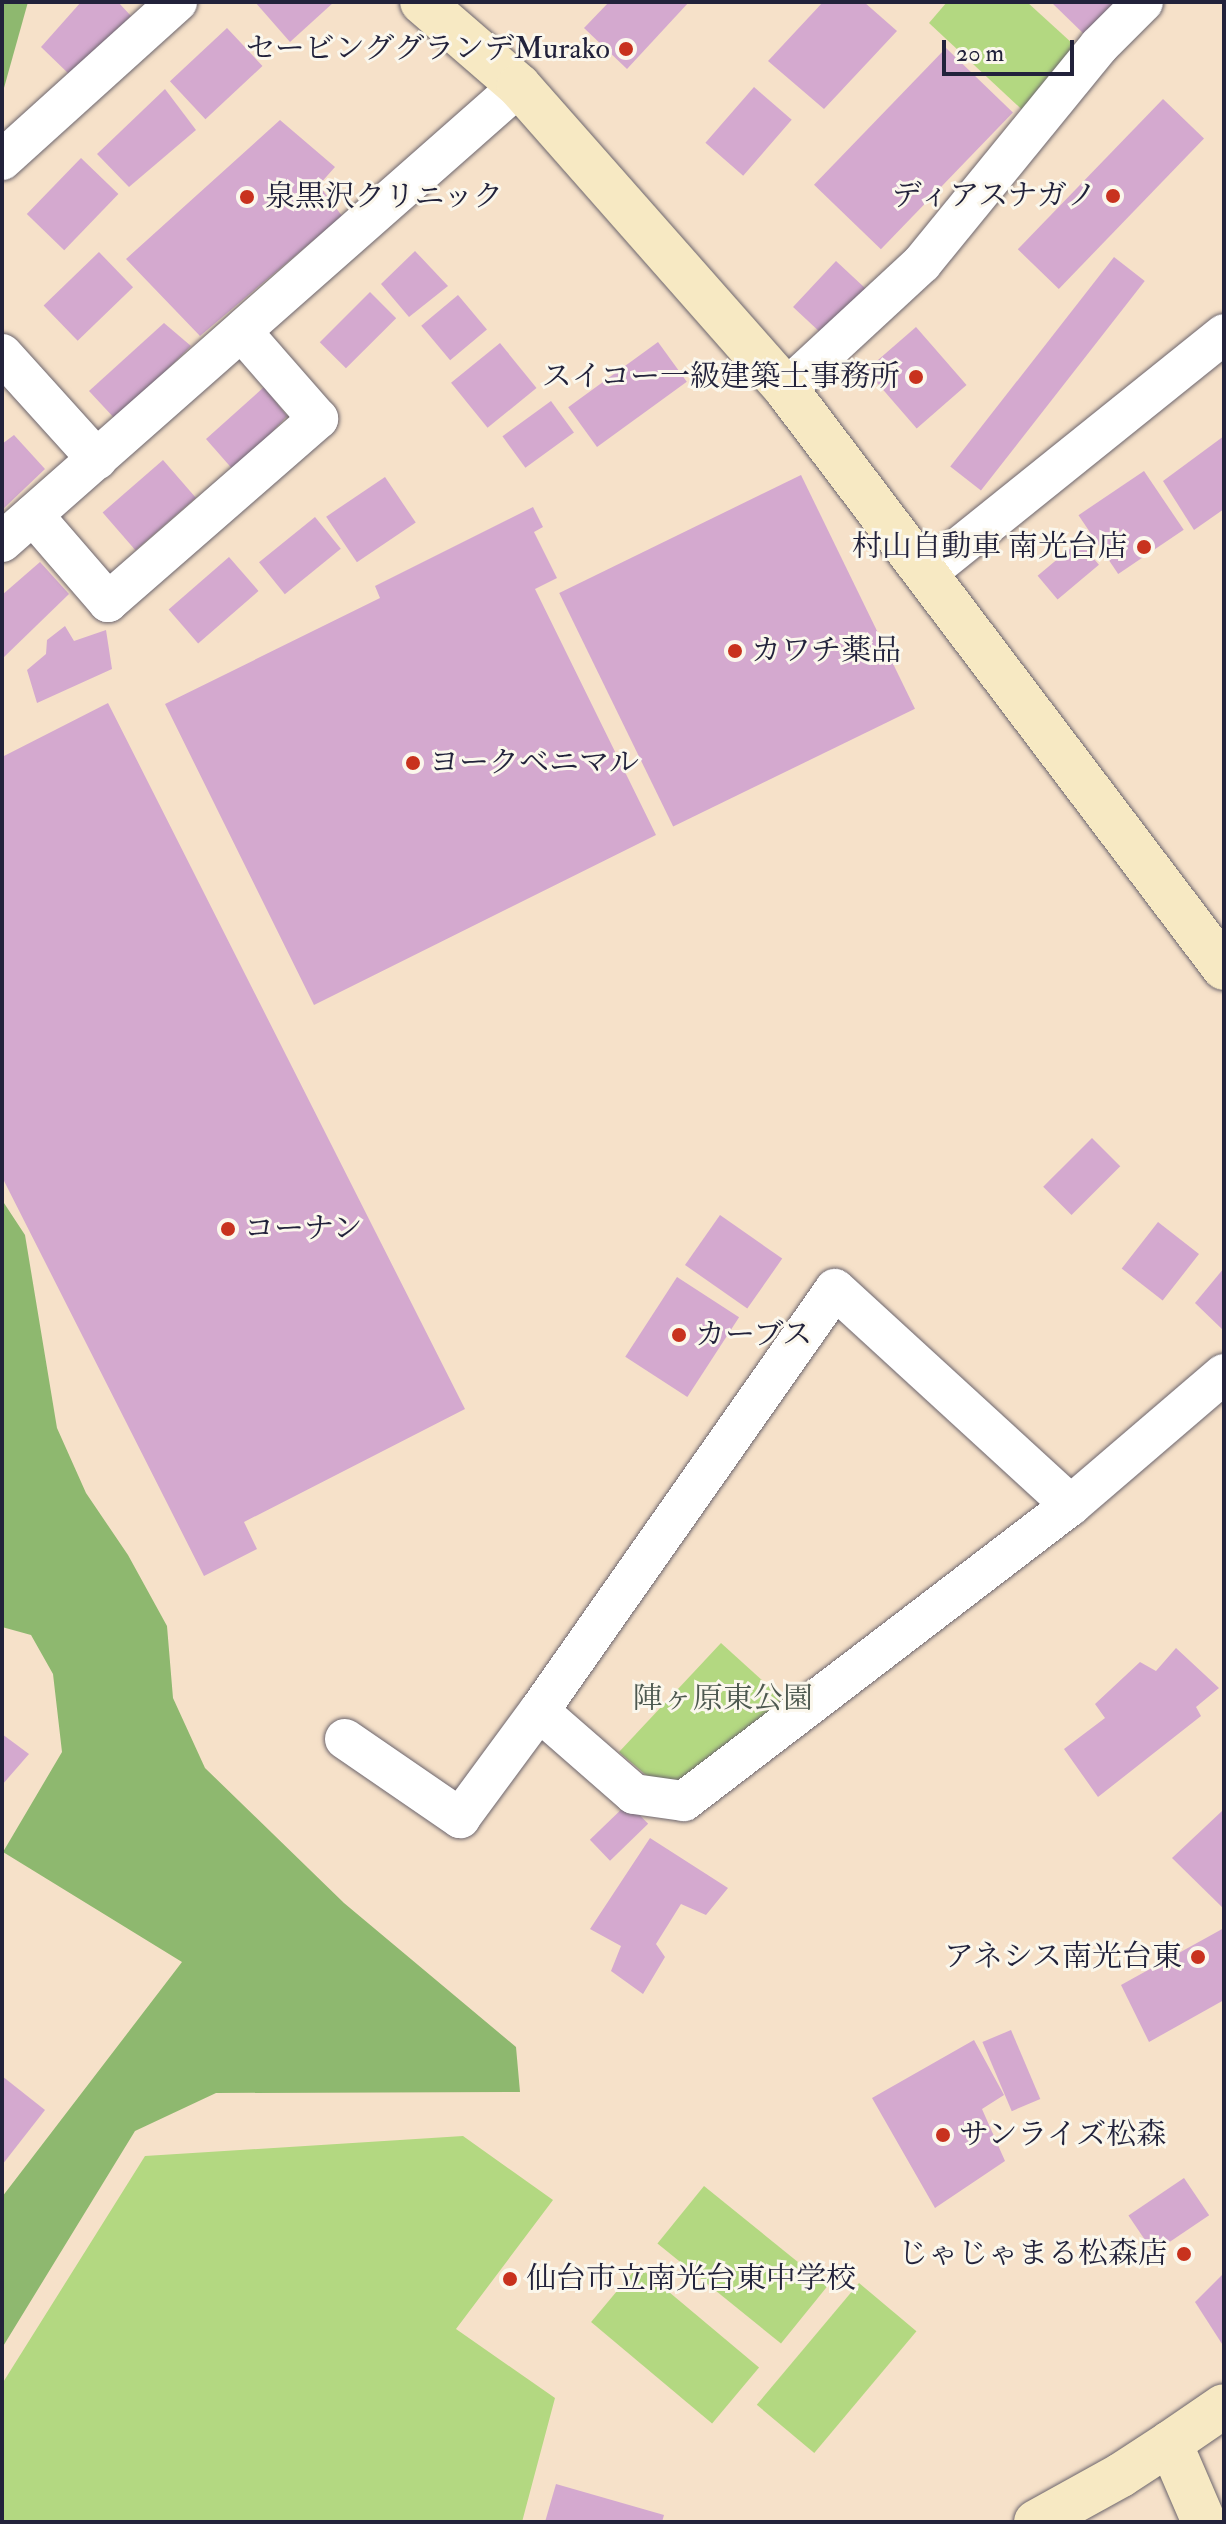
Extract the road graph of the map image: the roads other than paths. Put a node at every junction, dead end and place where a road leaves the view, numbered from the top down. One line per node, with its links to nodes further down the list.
1 (177, 2): 5 (street)
2 (422, 2): 4 (street)
3 (1143, 2): 9 (street)
4 (519, 86): 6 (street); 9 (street)
5 (2, 160)
6 (242, 332): 10 (street); 11 (street)
7 (1224, 334): 13 (street)
8 (2, 354): 10 (street)
9 (786, 389): 13 (street)
10 (97, 459): 11 (street)
11 (33, 515): 12 (street)
12 (2, 542)
13 (927, 573): 14 (street)
14 (1224, 968)
15 (1224, 1374): 16 (street)
16 (1071, 1505): 17 (street); 17 (street)
17 (539, 1711): 18 (street)
18 (345, 1739)
19 (1224, 2406): 20 (street)
20 (1170, 2443): 21 (street); 22 (street)
21 (1036, 2522)
22 (1204, 2522)

